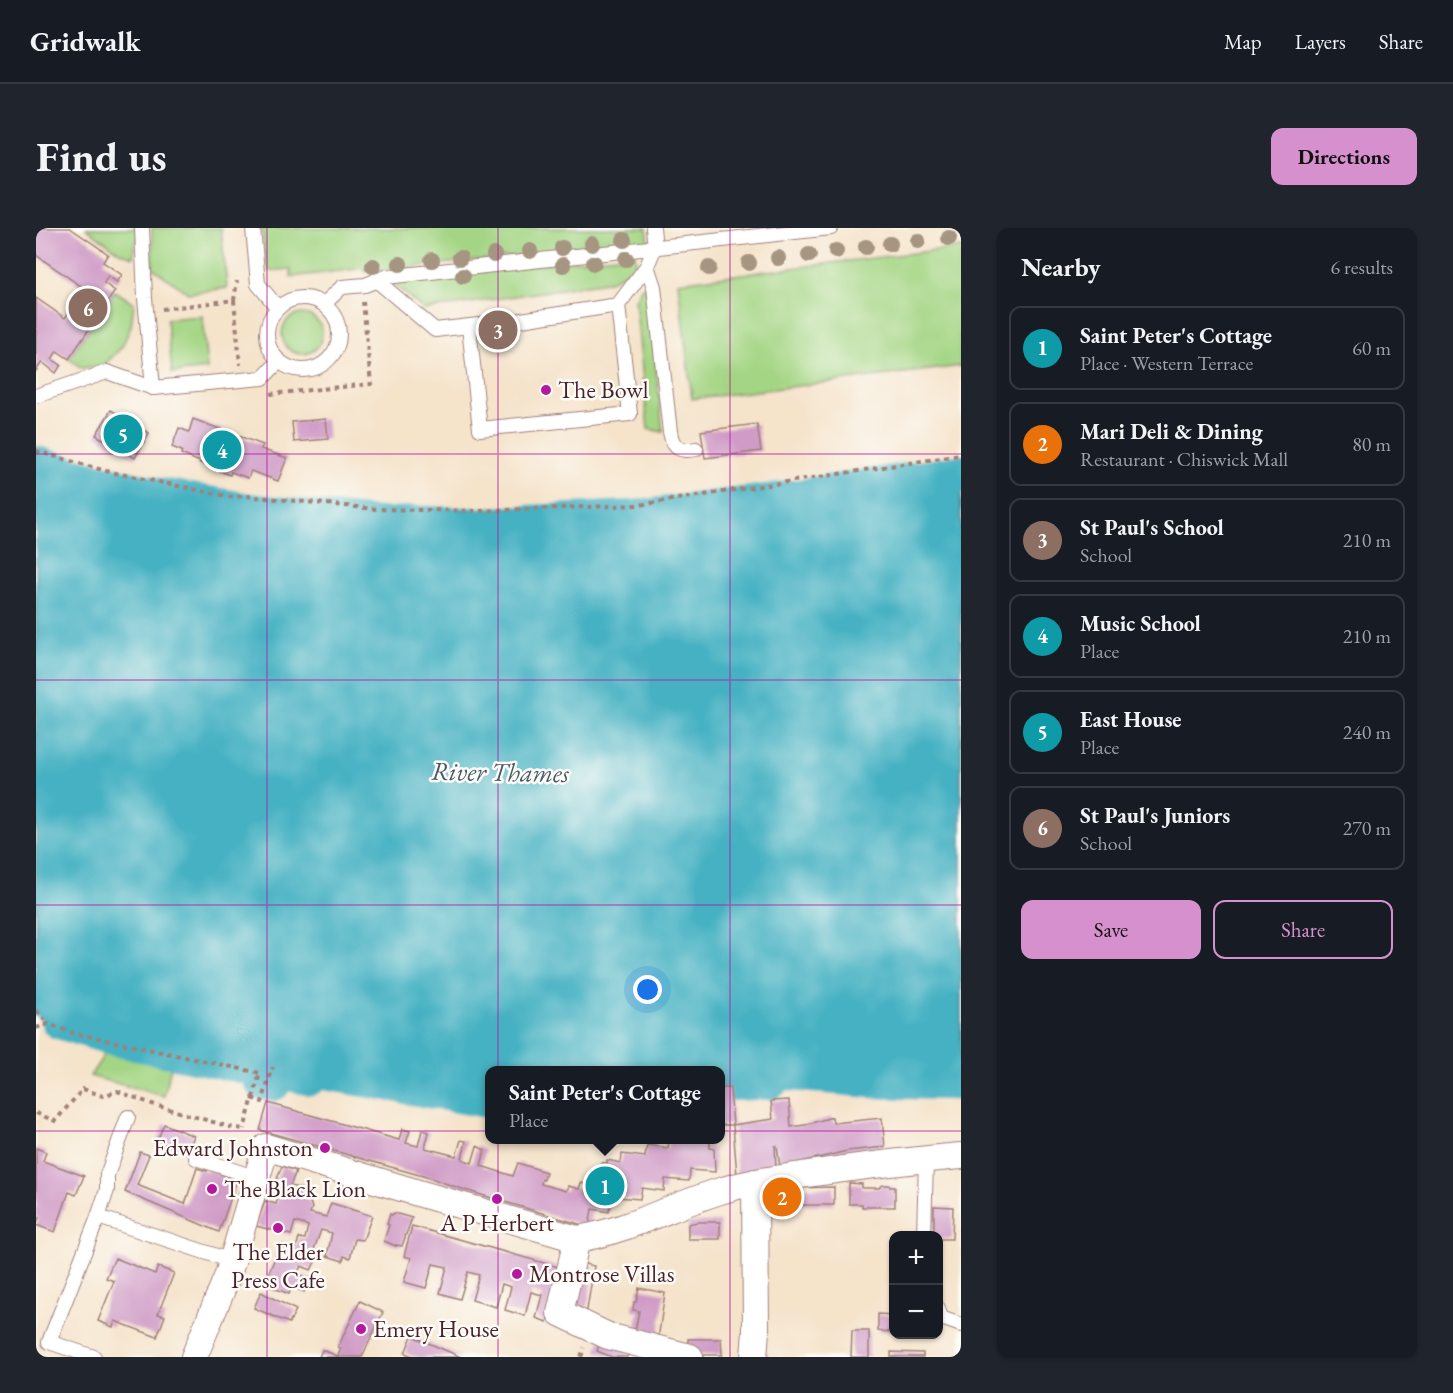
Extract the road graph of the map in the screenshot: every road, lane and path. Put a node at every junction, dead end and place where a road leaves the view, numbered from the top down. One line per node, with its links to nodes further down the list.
1 (142, 228): 18 (lane)
2 (253, 228): 13 (lane)
3 (653, 228): 5 (lane)
4 (831, 228): 5 (lane)
5 (656, 247): 6 (lane); 7 (lane)
6 (647, 266): 12 (lane); 21 (lane)
7 (376, 280): 11 (lane); 15 (lane)
8 (237, 281): 10 (path)
9 (358, 295): 19 (path)
10 (234, 300): 14 (path); 17 (path)
11 (324, 304): 13 (lane); 16 (lane)
12 (618, 305): 15 (lane); 15 (lane)
13 (278, 308): 16 (lane)
14 (162, 309)
15 (469, 327)
16 (279, 361): 17 (lane)
17 (242, 380): 18 (lane)
18 (153, 388): 20 (lane)
19 (266, 394)
20 (36, 396)
21 (696, 449)
22 (36, 451): 23 (path)
23 (961, 455)
24 (36, 1011): 25 (path)
25 (48, 1024): 26 (path); 28 (path)
26 (36, 1028)
27 (273, 1067): 28 (path)
28 (252, 1098): 30 (path)
29 (128, 1117): 36 (lane)
30 (244, 1129)
31 (961, 1156): 33 (street)
32 (196, 1158): 34 (lane)
33 (926, 1159): 35 (street); 37 (lane)
34 (257, 1178): 38 (street); 39 (street)
35 (755, 1182): 38 (street); 45 (street)
36 (98, 1217): 39 (lane); 42 (lane)
37 (924, 1231)
38 (576, 1239): 44 (street)
39 (232, 1261): 43 (street)
40 (943, 1319): 41 (lane)
41 (961, 1325)
42 (94, 1357)
43 (194, 1357)
44 (690, 1357)
45 (754, 1357)

